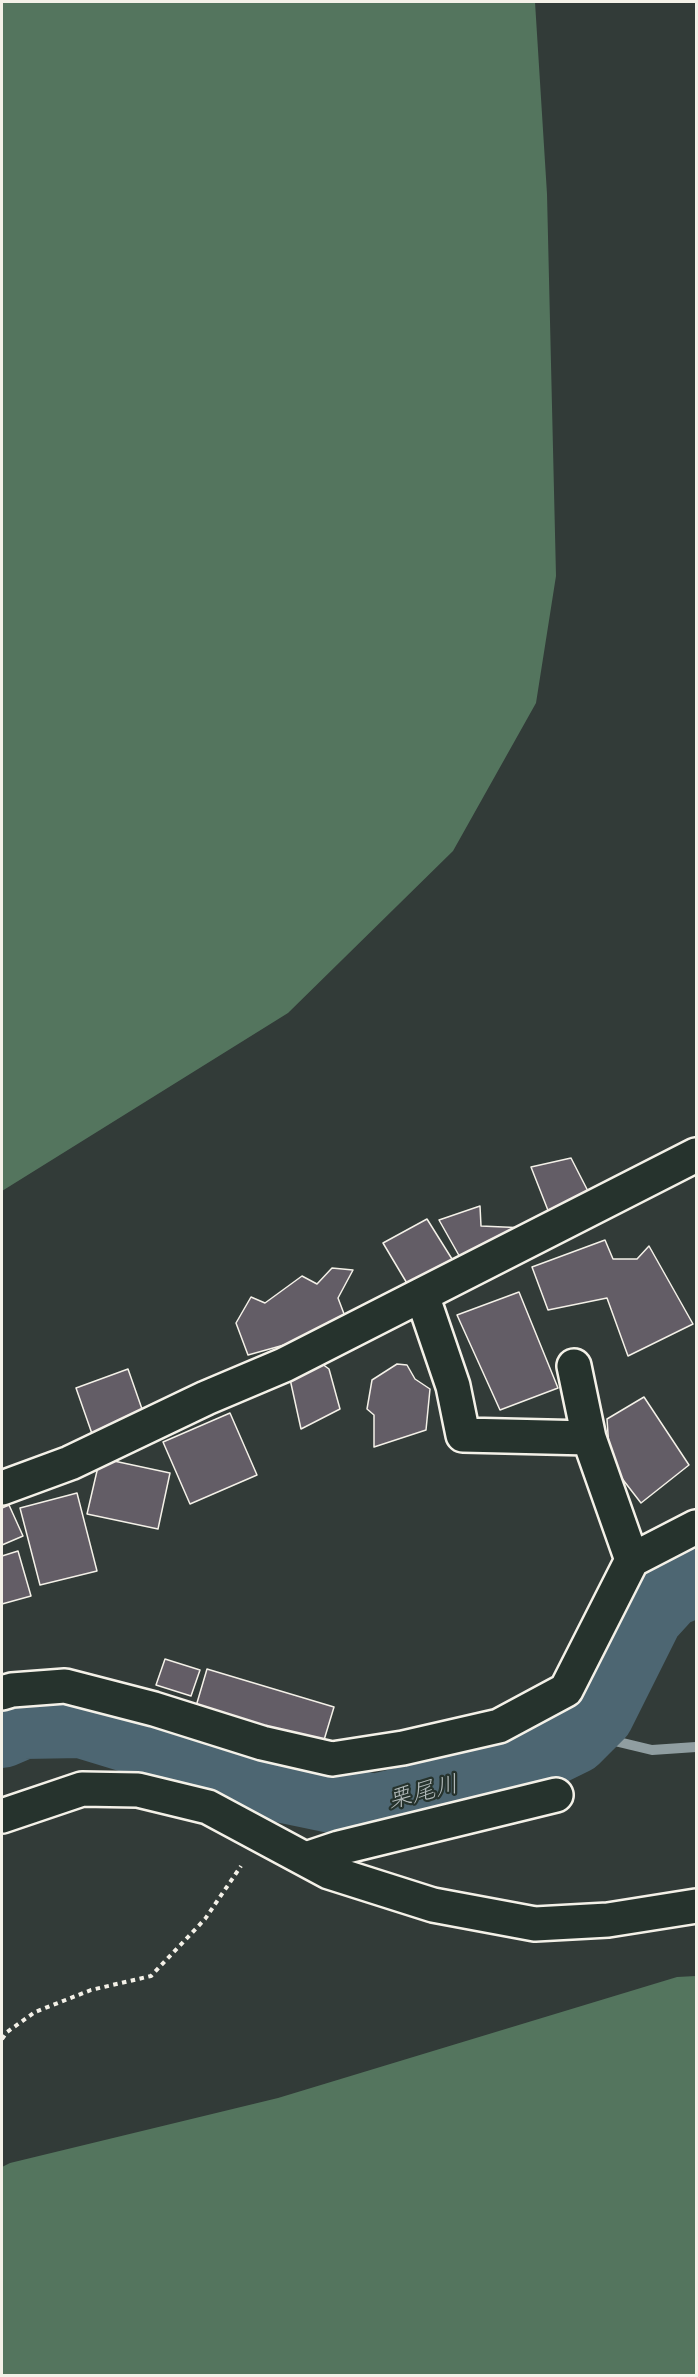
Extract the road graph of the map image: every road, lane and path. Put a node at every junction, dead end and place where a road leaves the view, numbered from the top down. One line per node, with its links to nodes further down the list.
1 (696, 1155): 2 (street)
2 (422, 1295): 4 (street); 5 (street)
3 (574, 1366): 4 (street)
4 (589, 1438): 7 (street)
5 (2, 1488)
6 (696, 1527): 7 (street)
7 (632, 1560): 8 (street)
8 (2, 1693)
9 (556, 1795): 12 (street)
10 (2, 1816): 11 (street)
11 (262, 1835): 12 (street); 14 (path)
12 (306, 1859): 13 (street)
13 (696, 1906)
14 (2, 2039)

